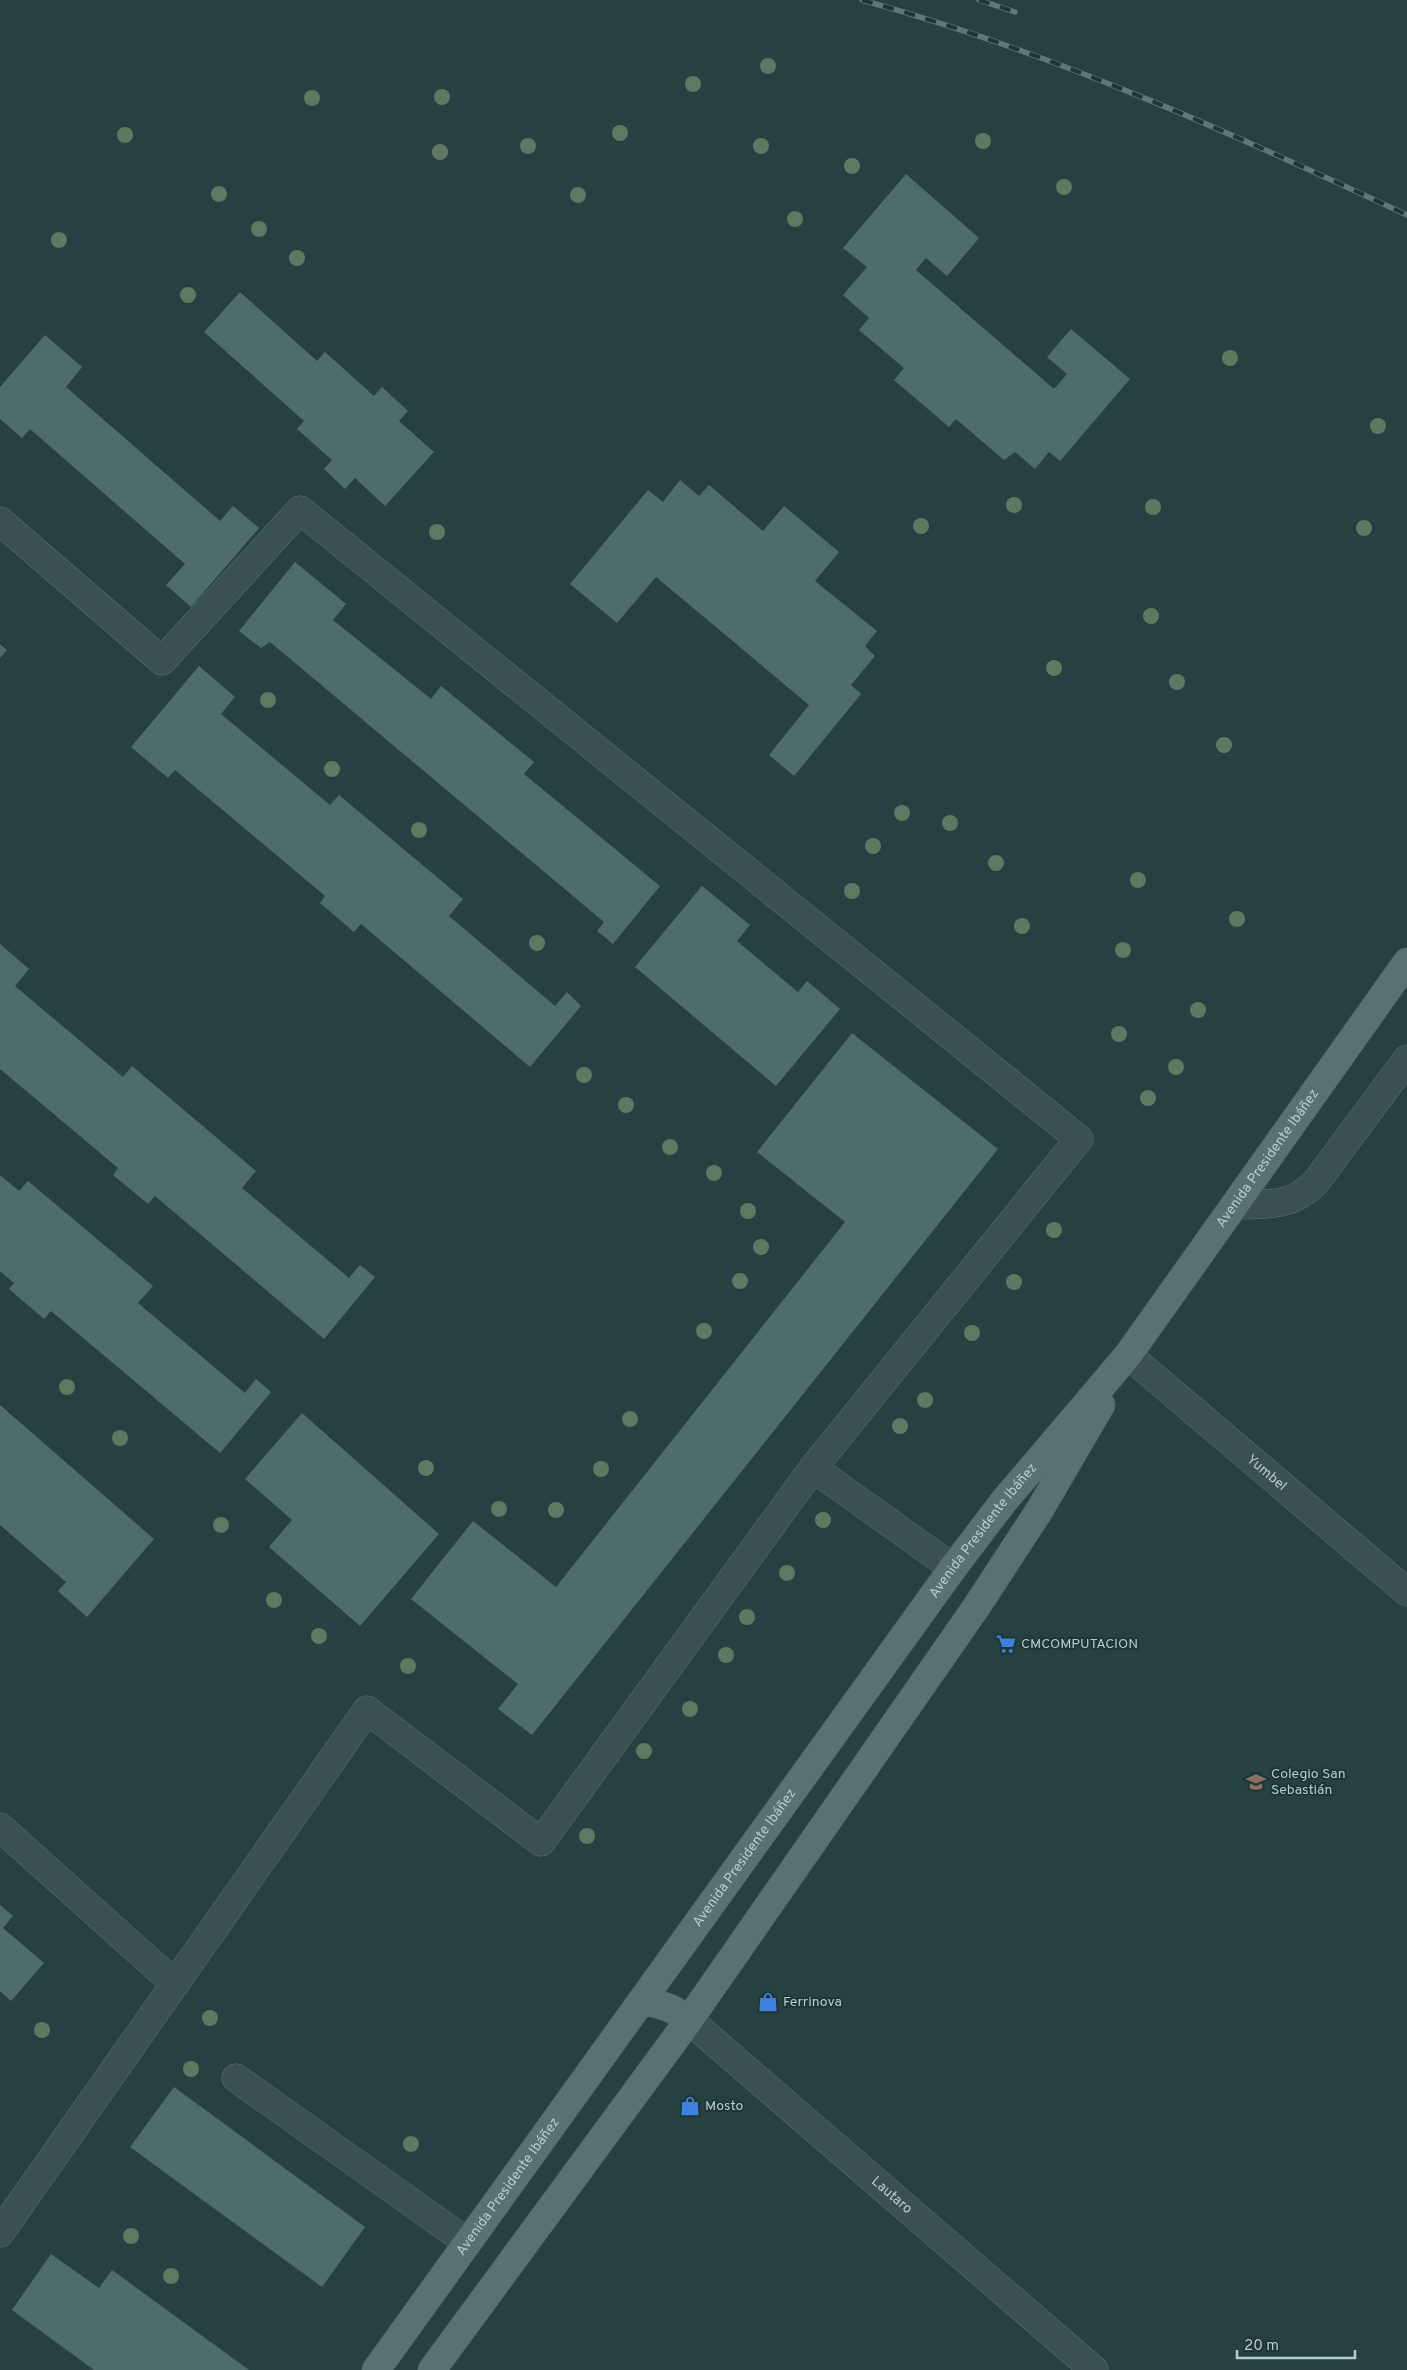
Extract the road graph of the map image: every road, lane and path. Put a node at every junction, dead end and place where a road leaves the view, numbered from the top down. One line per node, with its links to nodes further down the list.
1 (0, 521): 6 (street)
2 (1407, 962): 4 (main road, Avenida Presidente Ibáñez)
3 (1407, 1059): 4 (street)
4 (1235, 1205): 5 (main road, Avenida Presidente Ibáñez)
5 (1128, 1355): 7 (main road, Avenida Presidente Ibáñez); 8 (street, Yumbel); 12 (main road, Avenida Presidente Ibáñez)
6 (813, 1468): 7 (street); 10 (street)
7 (953, 1568): 11 (main road, Avenida Presidente Ibáñez)
8 (1407, 1592)
9 (0, 1827): 10 (street)
10 (174, 1984): 14 (street)
11 (641, 2002): 12 (main road); 15 (main road, Avenida Presidente Ibáñez)
12 (689, 2020): 17 (main road, Avenida Presidente Ibáñez); 18 (street, Lautaro)
13 (236, 2078): 15 (street)
14 (0, 2234)
15 (467, 2242): 16 (main road, Avenida Presidente Ibáñez)
16 (376, 2370)
17 (432, 2370)
18 (1094, 2370)

